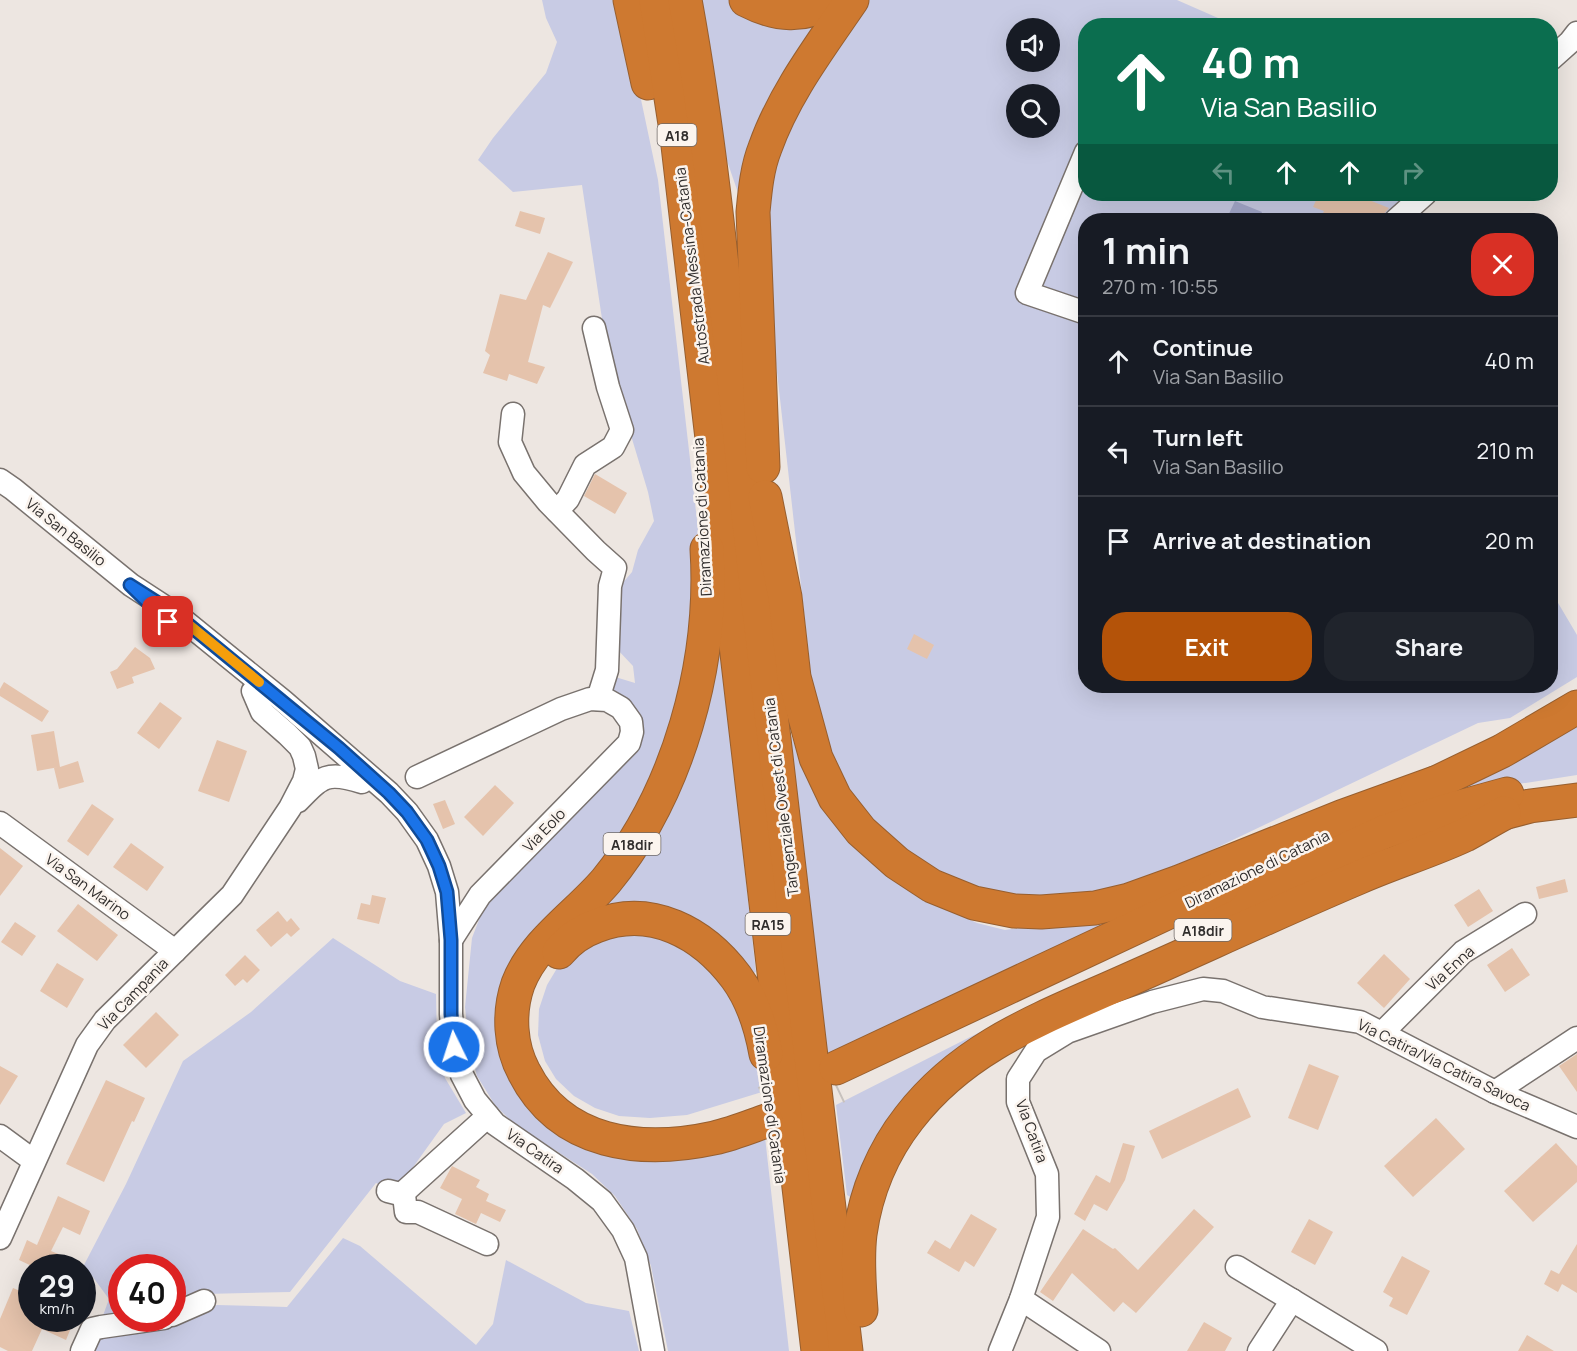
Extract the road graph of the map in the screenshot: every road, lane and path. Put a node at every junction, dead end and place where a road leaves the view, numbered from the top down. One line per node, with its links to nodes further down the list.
1 (630, 0): 12 (highway)
2 (656, 0): 12 (highway, Autostrada Messina-Catania / A18)
3 (685, 0): 18 (highway, Autostrada Messina-Catania / A18)
4 (746, 0): 5 (highway)
5 (834, 0)
6 (852, 0): 18 (highway)
7 (1577, 33): 8 (street)
8 (1558, 53)
9 (1078, 171): 13 (street)
10 (1417, 201): 11 (street)
11 (1404, 213)
12 (692, 270): 14 (highway, Autostrada Messina-Catania / A18)
13 (1078, 310)
14 (697, 314): 18 (highway, Autostrada Messina-Catania / A18); 57 (highway, Diramazione di Catania / A18dir)
15 (594, 328): 19 (street)
16 (513, 414): 19 (street)
17 (0, 480): 20 (street, Via San Basilio)
18 (743, 494): 32 (highway); 57 (highway, Tangenziale Ovest di Catania / RA15); 58 (highway, Tangenziale Ovest di Catania / RA15)
19 (557, 511): 23 (street)
20 (130, 585): 22 (street, Via San Basilio); 36 (street, Via San Basilio)
21 (1577, 689): 32 (highway)
22 (253, 691): 26 (street, Via San Basilio); 30 (street)
23 (594, 699): 25 (street); 36 (street, Via Eolo)
24 (1577, 707): 27 (highway, Diramazione di Catania / A18dir)
25 (417, 777)
26 (362, 782): 30 (street); 36 (street, Via San Basilio)
27 (1435, 783): 32 (highway); 34 (highway, Diramazione di Catania / A18dir)
28 (1577, 783): 40 (highway)
29 (1577, 800): 31 (highway, Diramazione di Catania / A18dir)
30 (290, 808): 37 (street, Via Campania)
31 (1504, 813): 40 (highway, Diramazione di Catania / A18dir); 59 (highway)
32 (1341, 817): 34 (highway)
33 (0, 824): 37 (street, Via San Marino)
34 (1253, 872): 40 (highway, Diramazione di Catania / A18dir)
35 (1525, 914): 39 (street, Via Enna)
36 (451, 940): 43 (street, Via Catira)
37 (175, 951): 46 (street, Via Campania)
38 (1203, 989): 39 (street, Via Catira/Via Catira Savoca); 50 (street, Via Catira)
39 (1382, 1033): 42 (street, Via Catira/Via Catira Savoca)
40 (951, 1034)
41 (1577, 1038): 42 (street)
42 (1494, 1092): 44 (street, Via Catira/Via Catira Savoca)
43 (488, 1116): 48 (street); 56 (street, Via Catira)
44 (1577, 1126)
45 (0, 1136): 46 (street)
46 (34, 1161): 47 (street, Via Campania)
47 (0, 1238)
48 (487, 1244)
49 (1237, 1267): 51 (street)
50 (1022, 1299): 60 (street, Via Catira); 61 (street)
51 (1292, 1300): 62 (street); 63 (street)
52 (204, 1301): 53 (street)
53 (186, 1309)
54 (108, 1326): 55 (street)
55 (82, 1351)
56 (653, 1351)
57 (817, 1351)
58 (846, 1351)
59 (864, 1351)
60 (1000, 1351)
61 (1099, 1351)
62 (1259, 1351)
63 (1376, 1351)

